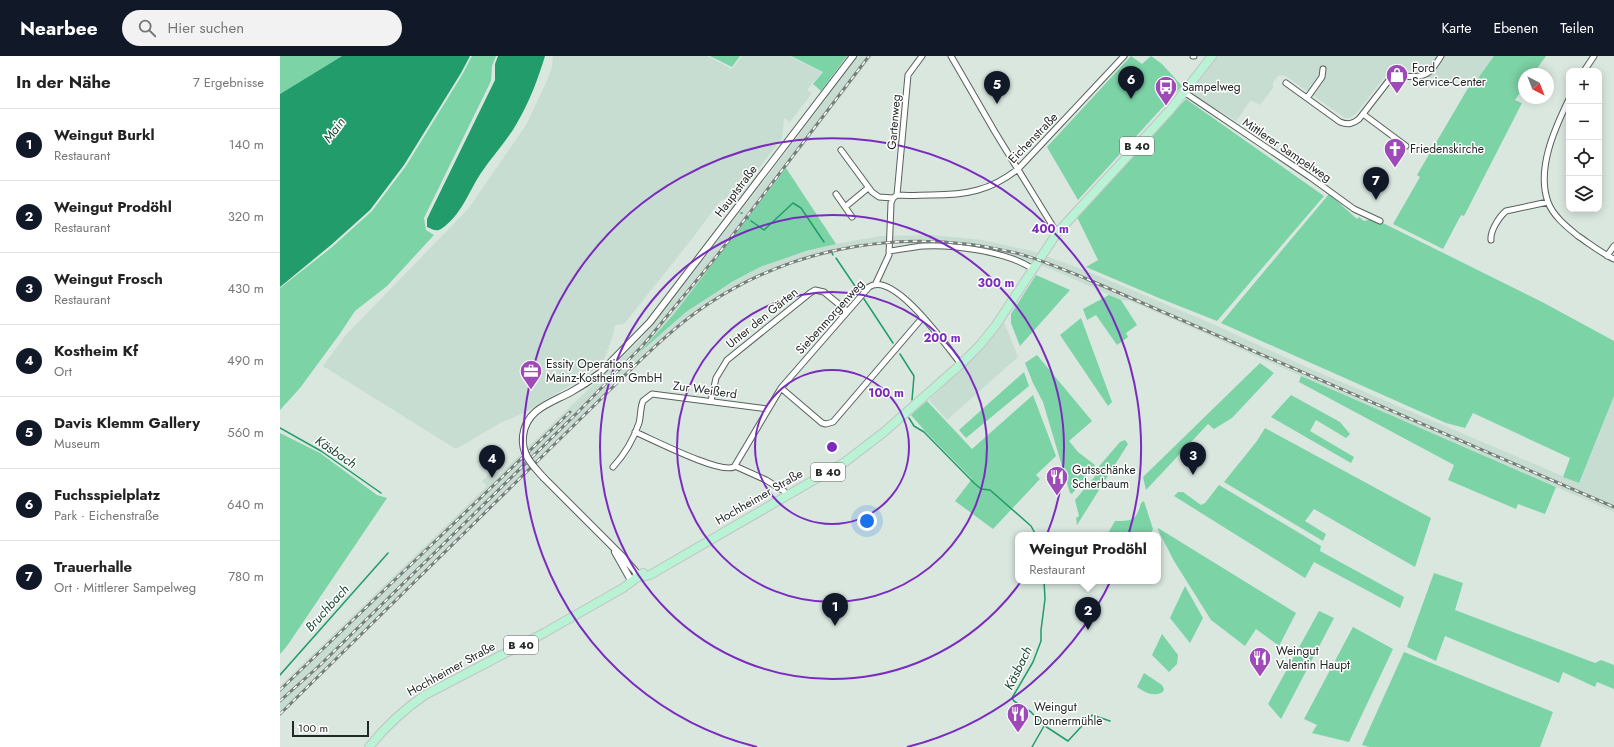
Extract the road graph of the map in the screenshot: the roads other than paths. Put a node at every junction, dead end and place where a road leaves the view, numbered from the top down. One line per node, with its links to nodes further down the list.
1 (853, 56): 43 (street, Hauptstraße, bridge)
2 (922, 56): 20 (street, Gartenweg)
3 (951, 56): 17 (street)
4 (1123, 56): 17 (street, Eichenstraße)
5 (1212, 56): 11 (main road, Hochheimer Straße / B 40)
6 (1441, 56): 14 (street)
7 (1594, 56): 8 (street)
8 (1586, 68)
9 (1323, 69): 12 (street)
10 (1286, 83): 12 (street)
11 (1184, 92): 24 (street, Mittlerer Sampelweg); 25 (main road, Hochheimer Straße / B 40)
12 (1307, 98): 14 (street)
13 (1567, 104): 21 (street)
14 (1363, 114): 15 (street)
15 (1406, 146)
16 (840, 150): 18 (street, Eichenstraße)
17 (1018, 169): 20 (street, Eichenstraße); 25 (street)
18 (868, 188): 20 (street, Eichenstraße); 22 (street)
19 (836, 194): 22 (street)
20 (895, 197): 28 (street, Gartenweg)
21 (1548, 202): 26 (street); 29 (street)
22 (845, 206): 23 (street)
23 (852, 217)
24 (1380, 221)
25 (1057, 233): 31 (main road, Hochheimer Straße / B 40)
26 (1491, 240)
27 (1614, 246): 29 (street)
28 (889, 251): 31 (street); 32 (street, Gartenweg)
29 (1607, 256): 30 (street)
30 (1614, 259)
31 (1033, 269): 35 (main road, Hochheimer Straße / B 40)
32 (876, 283): 33 (street, Siebenmorgenweg); 34 (street, Siebenmorgenweg)
33 (847, 311): 36 (street, Siebenmorgenweg); 37 (street, Unter den Gärten)
34 (923, 316): 35 (street, Siebenmorgenweg); 36 (street)
35 (961, 364): 43 (main road, Hochheimer Straße / B 40)
36 (781, 388): 38 (street, Siebenmorgenweg)
37 (711, 401): 38 (street, Zur Weißerd); 39 (street, Zur Weißerd)
38 (768, 409): 40 (street, Siebenmorgenweg)
39 (635, 432): 40 (street); 41 (street, Zur Weißerd)
40 (735, 466): 42 (street)
41 (613, 467)
42 (784, 491)
43 (636, 580): 44 (main road, Hochheimer Straße / B 40)
44 (369, 747)

